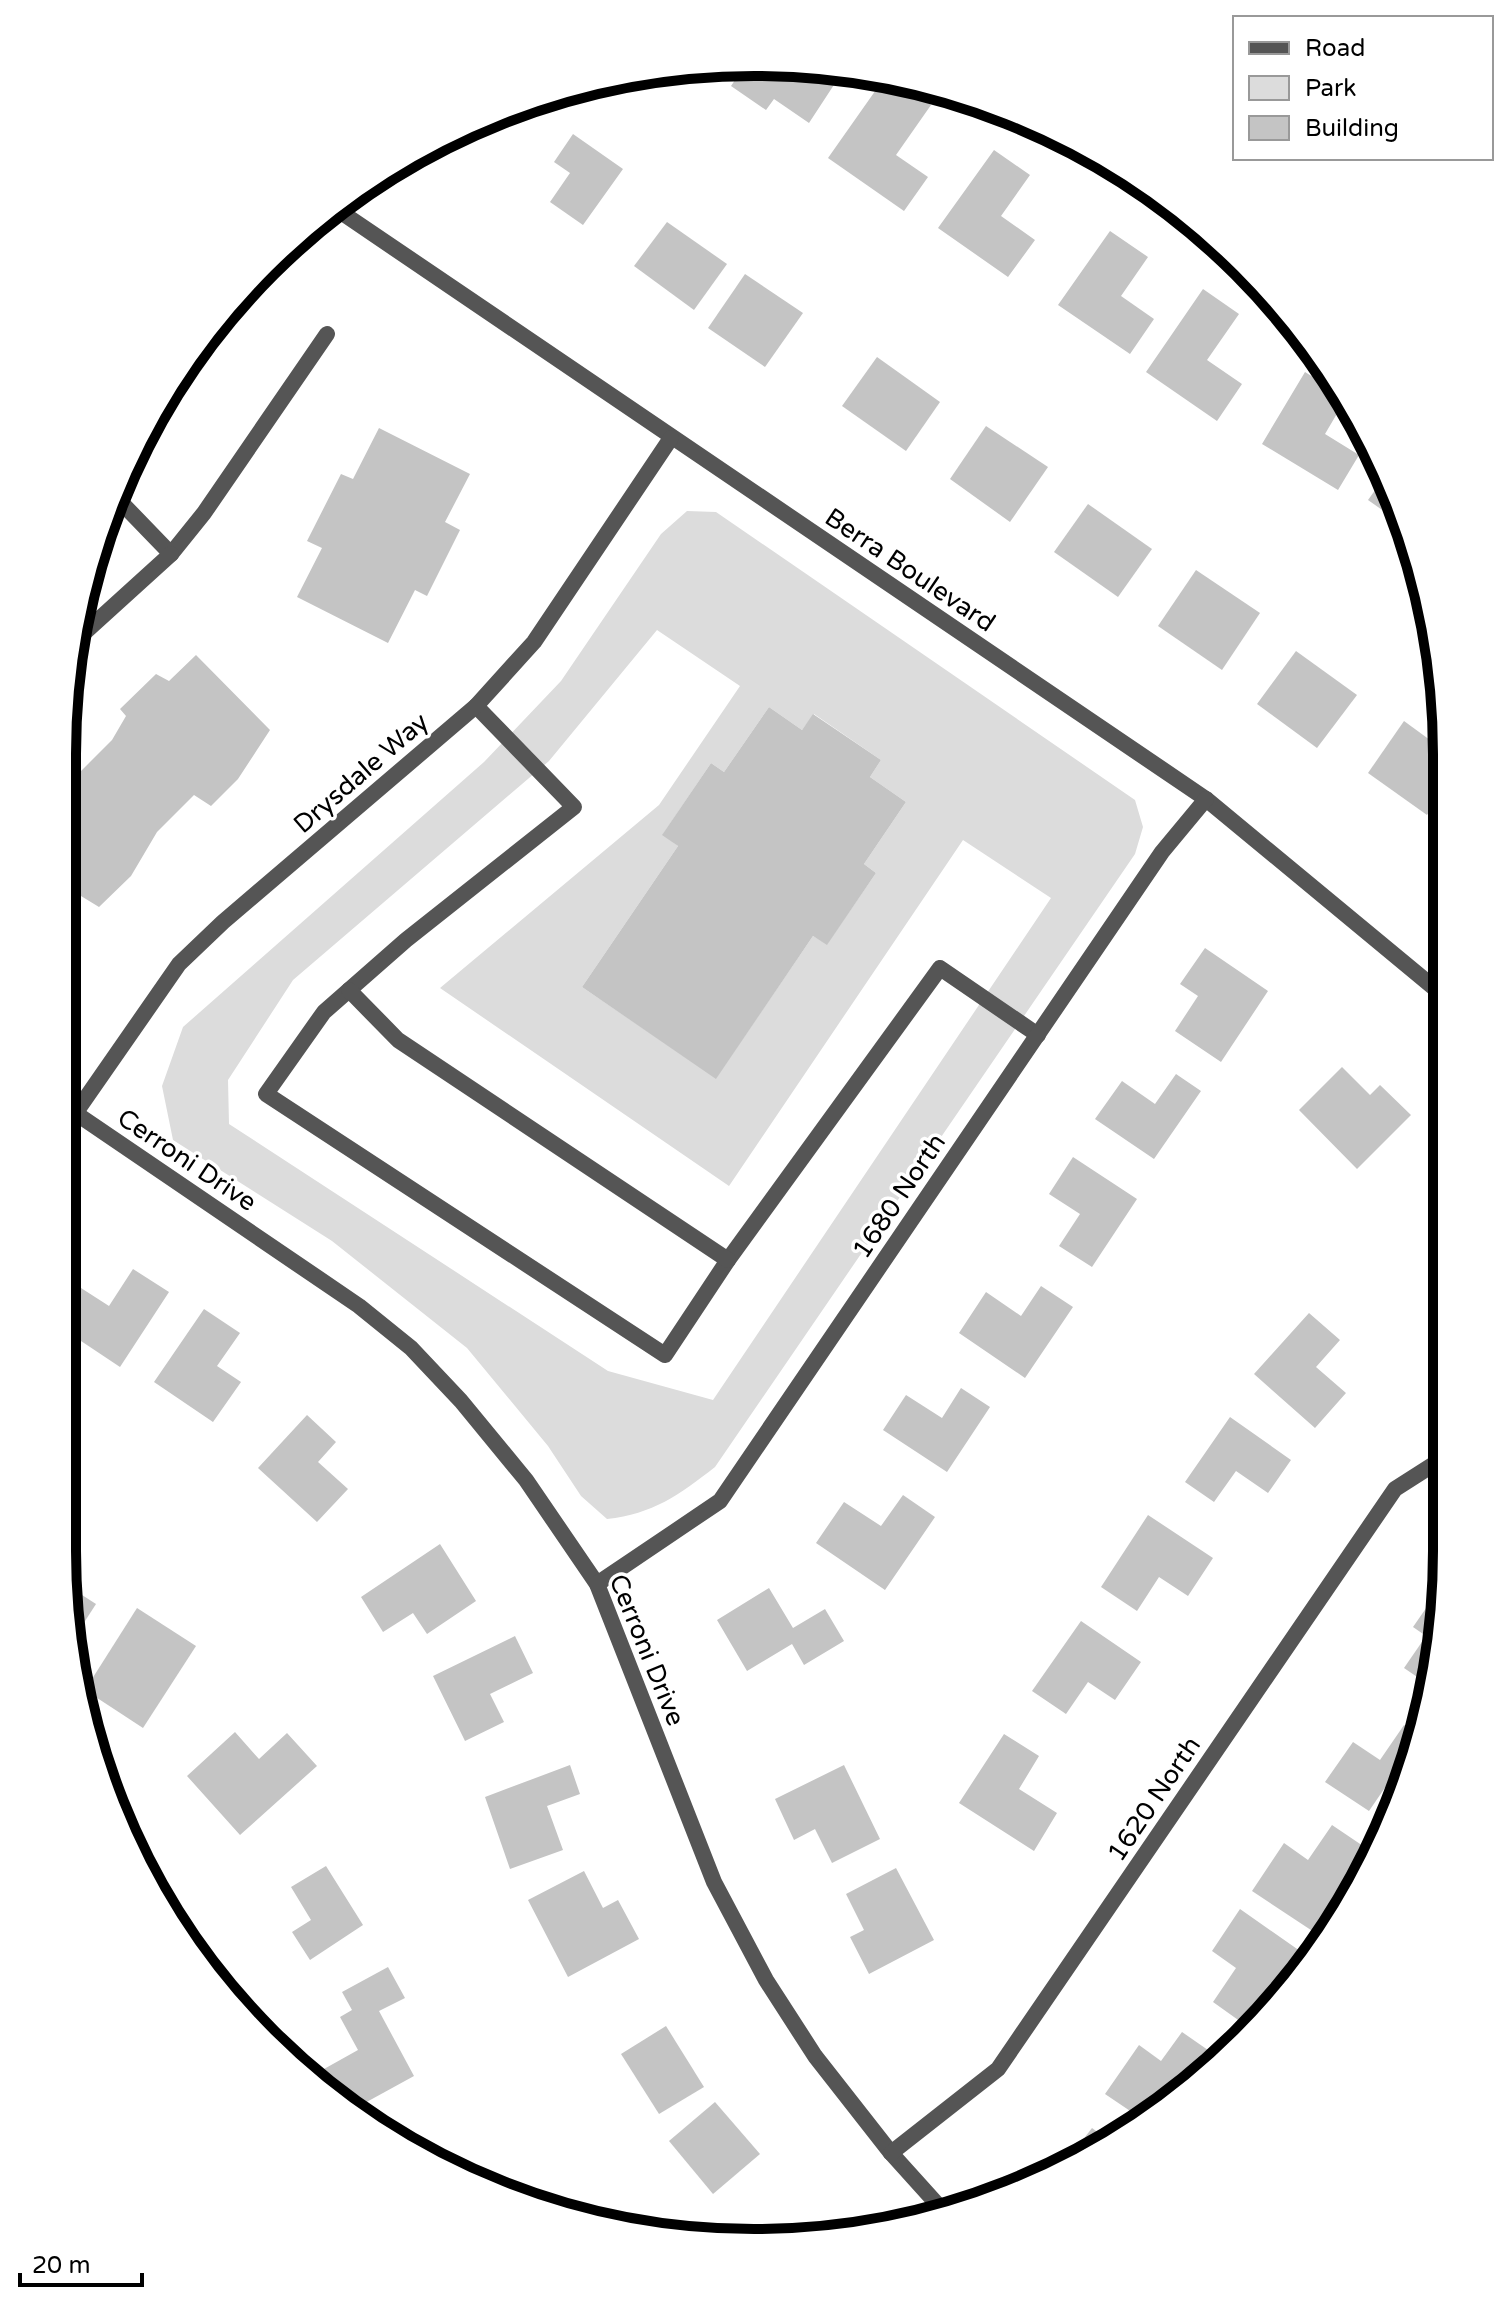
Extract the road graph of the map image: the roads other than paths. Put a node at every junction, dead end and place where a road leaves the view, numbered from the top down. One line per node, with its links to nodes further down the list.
1 (344, 214): 3 (street, Berra Boulevard)
2 (327, 334): 5 (street)
3 (671, 438): 7 (street, Drysdale Way); 8 (street, Berra Boulevard)
4 (124, 505): 5 (street)
5 (171, 554): 6 (street)
6 (88, 629)
7 (476, 706): 10 (street); 12 (street, Drysdale Way)
8 (1206, 799): 9 (street, Berra Boulevard); 11 (street, 1680 North)
9 (1433, 987)
10 (349, 990): 14 (street); 14 (street)
11 (1038, 1035): 14 (street); 16 (street, 1680 North)
12 (76, 1101)
13 (76, 1113): 16 (street, Cerroni Drive)
14 (728, 1260)
15 (1433, 1465): 17 (street, 1620 North)
16 (597, 1584): 17 (street, Cerroni Drive)
17 (891, 2153): 18 (street, Cerroni Drive)
18 (937, 2204)

